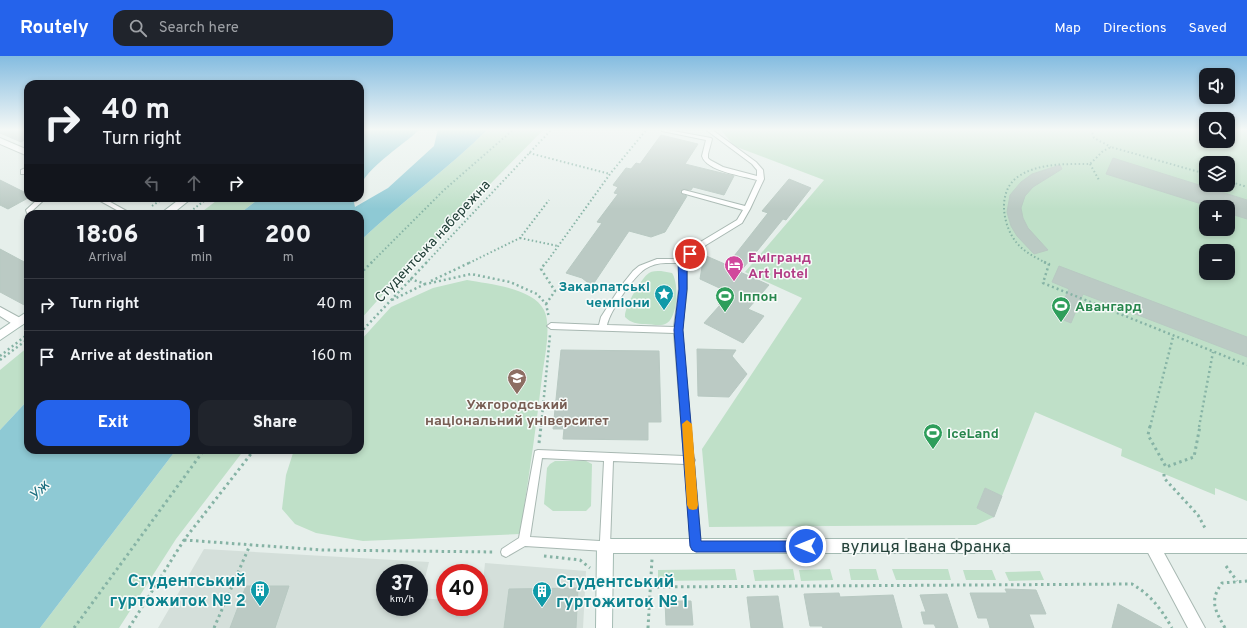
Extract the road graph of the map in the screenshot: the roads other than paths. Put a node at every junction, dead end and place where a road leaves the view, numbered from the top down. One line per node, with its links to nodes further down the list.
1 (705, 156): 3 (lane)
2 (744, 156): 3 (lane)
3 (761, 179): 8 (lane)
4 (684, 192): 8 (lane)
5 (38, 202): 9 (lane)
6 (106, 202): 10 (lane)
7 (182, 202): 11 (street)
8 (747, 209): 12 (lane)
9 (29, 210)
10 (120, 210)
11 (170, 210)
12 (682, 261): 16 (lane); 17 (lane)
13 (0, 311): 14 (street)
14 (23, 319): 18 (street)
15 (551, 326): 16 (lane)
16 (602, 328): 17 (lane)
17 (678, 330): 20 (lane)
18 (0, 336)
19 (609, 456): 20 (lane); 21 (lane); 22 (lane)
20 (690, 460): 23 (lane)
21 (524, 541): 22 (lane); 26 (lane)
22 (605, 546): 23 (street, вулиця Івана Франка); 27 (street)
23 (696, 546): 24 (street, вулиця Івана Франка)
24 (1153, 546): 25 (street, вулиця Івана Франка); 28 (street)
25 (1247, 546)
26 (506, 552)
27 (604, 628)
28 (1197, 628)

